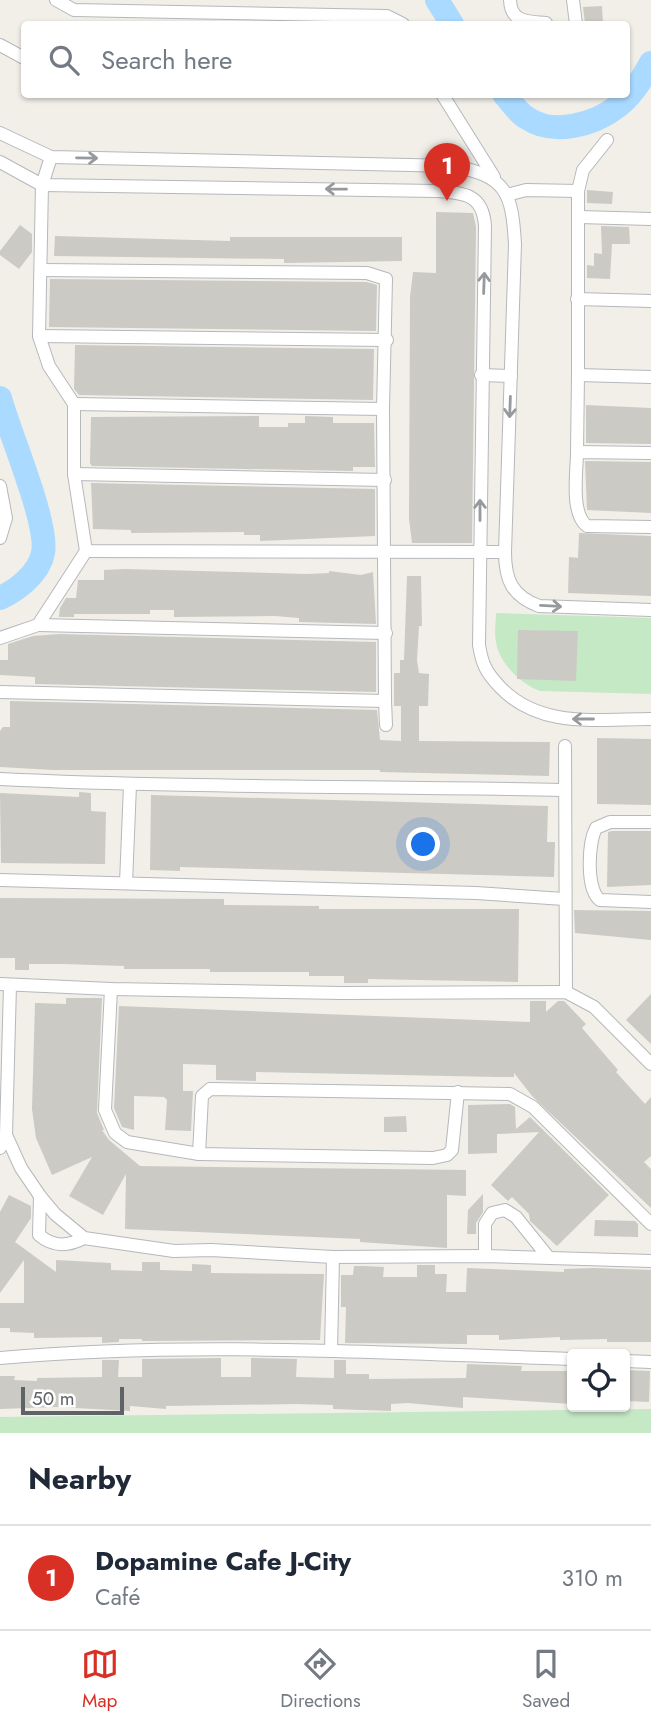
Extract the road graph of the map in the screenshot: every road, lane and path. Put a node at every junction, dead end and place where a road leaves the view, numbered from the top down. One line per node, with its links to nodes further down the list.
1 (56, 0): 4 (street)
2 (510, 0): 5 (street)
3 (573, 0): 6 (street)
4 (398, 21)
5 (527, 21)
6 (576, 21)
7 (0, 45): 8 (street)
8 (21, 56)
9 (445, 98): 17 (street)
10 (0, 133): 12 (street)
11 (607, 140): 20 (street)
12 (26, 147): 13 (street); 16 (street)
13 (51, 157): 15 (street, one-way to 15); 18 (street)
14 (0, 162): 16 (street)
15 (285, 163): 17 (street); 19 (street)
16 (16, 170): 18 (street)
17 (498, 182): 21 (street)
18 (42, 185): 19 (street); 24 (street)
19 (286, 188): 29 (street, one-way to 19)
20 (578, 191): 21 (street); 22 (street)
21 (507, 195): 31 (street)
22 (579, 217): 23 (street); 25 (street)
23 (651, 219)
24 (42, 270): 27 (street); 28 (street)
25 (577, 299): 26 (street); 30 (street)
26 (651, 301)
27 (39, 336): 28 (street); 33 (street)
28 (387, 340): 34 (street)
29 (481, 375): 31 (street); 47 (street, one-way to 29)
30 (578, 375): 32 (street); 35 (street)
31 (511, 376): 46 (street, one-way to 46)
32 (651, 377)
33 (74, 404): 34 (street); 37 (street)
34 (383, 409): 38 (street)
35 (577, 452): 36 (street); 40 (street)
36 (651, 453)
37 (74, 474): 38 (street); 45 (street)
38 (385, 480): 44 (street)
39 (0, 486): 43 (street)
40 (583, 523): 41 (street); 42 (street)
41 (569, 524)
42 (651, 527)
43 (0, 538)
44 (384, 550): 45 (street); 47 (street); 50 (street)
45 (86, 551): 49 (street)
46 (505, 552): 47 (street); 48 (street, one-way to 48)
47 (480, 553): 54 (street, one-way to 47)
48 (651, 610)
49 (38, 625): 50 (street); 51 (street)
50 (386, 633): 53 (street)
51 (0, 638)
52 (0, 692): 53 (street)
53 (385, 701): 55 (street)
54 (651, 719)
55 (386, 725)
56 (565, 746): 59 (street)
57 (0, 779): 58 (street)
58 (130, 785): 59 (street); 62 (street)
59 (563, 790): 63 (street)
60 (651, 822): 64 (street)
61 (0, 880): 62 (street)
62 (126, 883): 63 (street)
63 (564, 899): 67 (street)
64 (651, 902)
65 (5, 985): 66 (street); 70 (street)
66 (111, 989): 67 (street); 72 (street)
67 (566, 992): 68 (street)
68 (651, 1064)
69 (458, 1092): 72 (street); 72 (street); 74 (street)
70 (6, 1135): 71 (street); 73 (street)
71 (0, 1148)
72 (199, 1154)
73 (40, 1196): 75 (street); 75 (street)
74 (651, 1224)
75 (84, 1238): 77 (street)
76 (485, 1256): 77 (street); 78 (street); 78 (street)
77 (333, 1257): 80 (street)
78 (549, 1258): 79 (street)
79 (651, 1261)
80 (331, 1351): 81 (street); 82 (street)
81 (0, 1358)
82 (567, 1359)
83 (630, 1361): 84 (street)
84 (651, 1362)

